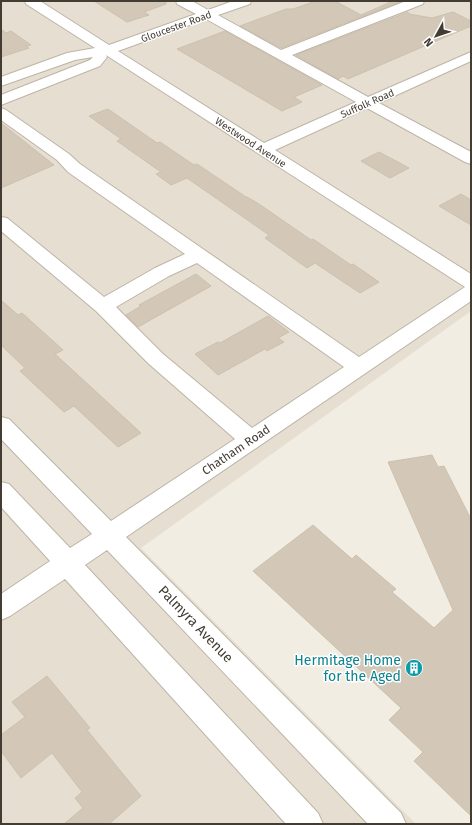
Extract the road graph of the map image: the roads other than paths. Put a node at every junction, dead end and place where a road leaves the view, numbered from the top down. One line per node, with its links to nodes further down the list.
1 (31, 1): 6 (street, Westwood Avenue)
2 (182, 1): 5 (street)
3 (245, 1): 5 (street, Gloucester Road)
4 (418, 1): 7 (street)
5 (207, 14): 6 (street, Gloucester Road); 7 (street)
6 (107, 50): 9 (street, Gloucester Road); 10 (street, Gloucester Road); 13 (street, Westwood Avenue)
7 (280, 54): 11 (street)
8 (471, 56): 11 (street, Suffolk Road)
9 (1, 82)
10 (1, 100)
11 (367, 102): 13 (street, Suffolk Road); 14 (street)
12 (1, 113): 16 (street)
13 (262, 150): 17 (street, Westwood Avenue)
14 (471, 159)
15 (1, 222): 19 (street)
16 (198, 255): 19 (street); 20 (street)
17 (471, 283)
18 (471, 292): 20 (street, Chatham Road)
19 (103, 306): 22 (street)
20 (359, 367): 22 (street, Chatham Road)
21 (1, 425): 24 (street, Palmyra Avenue)
22 (251, 440): 24 (street, Chatham Road)
23 (1, 491): 25 (street)
24 (109, 535): 25 (street, Chatham Road); 28 (street, Palmyra Avenue)
25 (67, 563): 26 (street, Chatham Road); 27 (street)
26 (1, 608)
27 (307, 824)
28 (390, 824)

